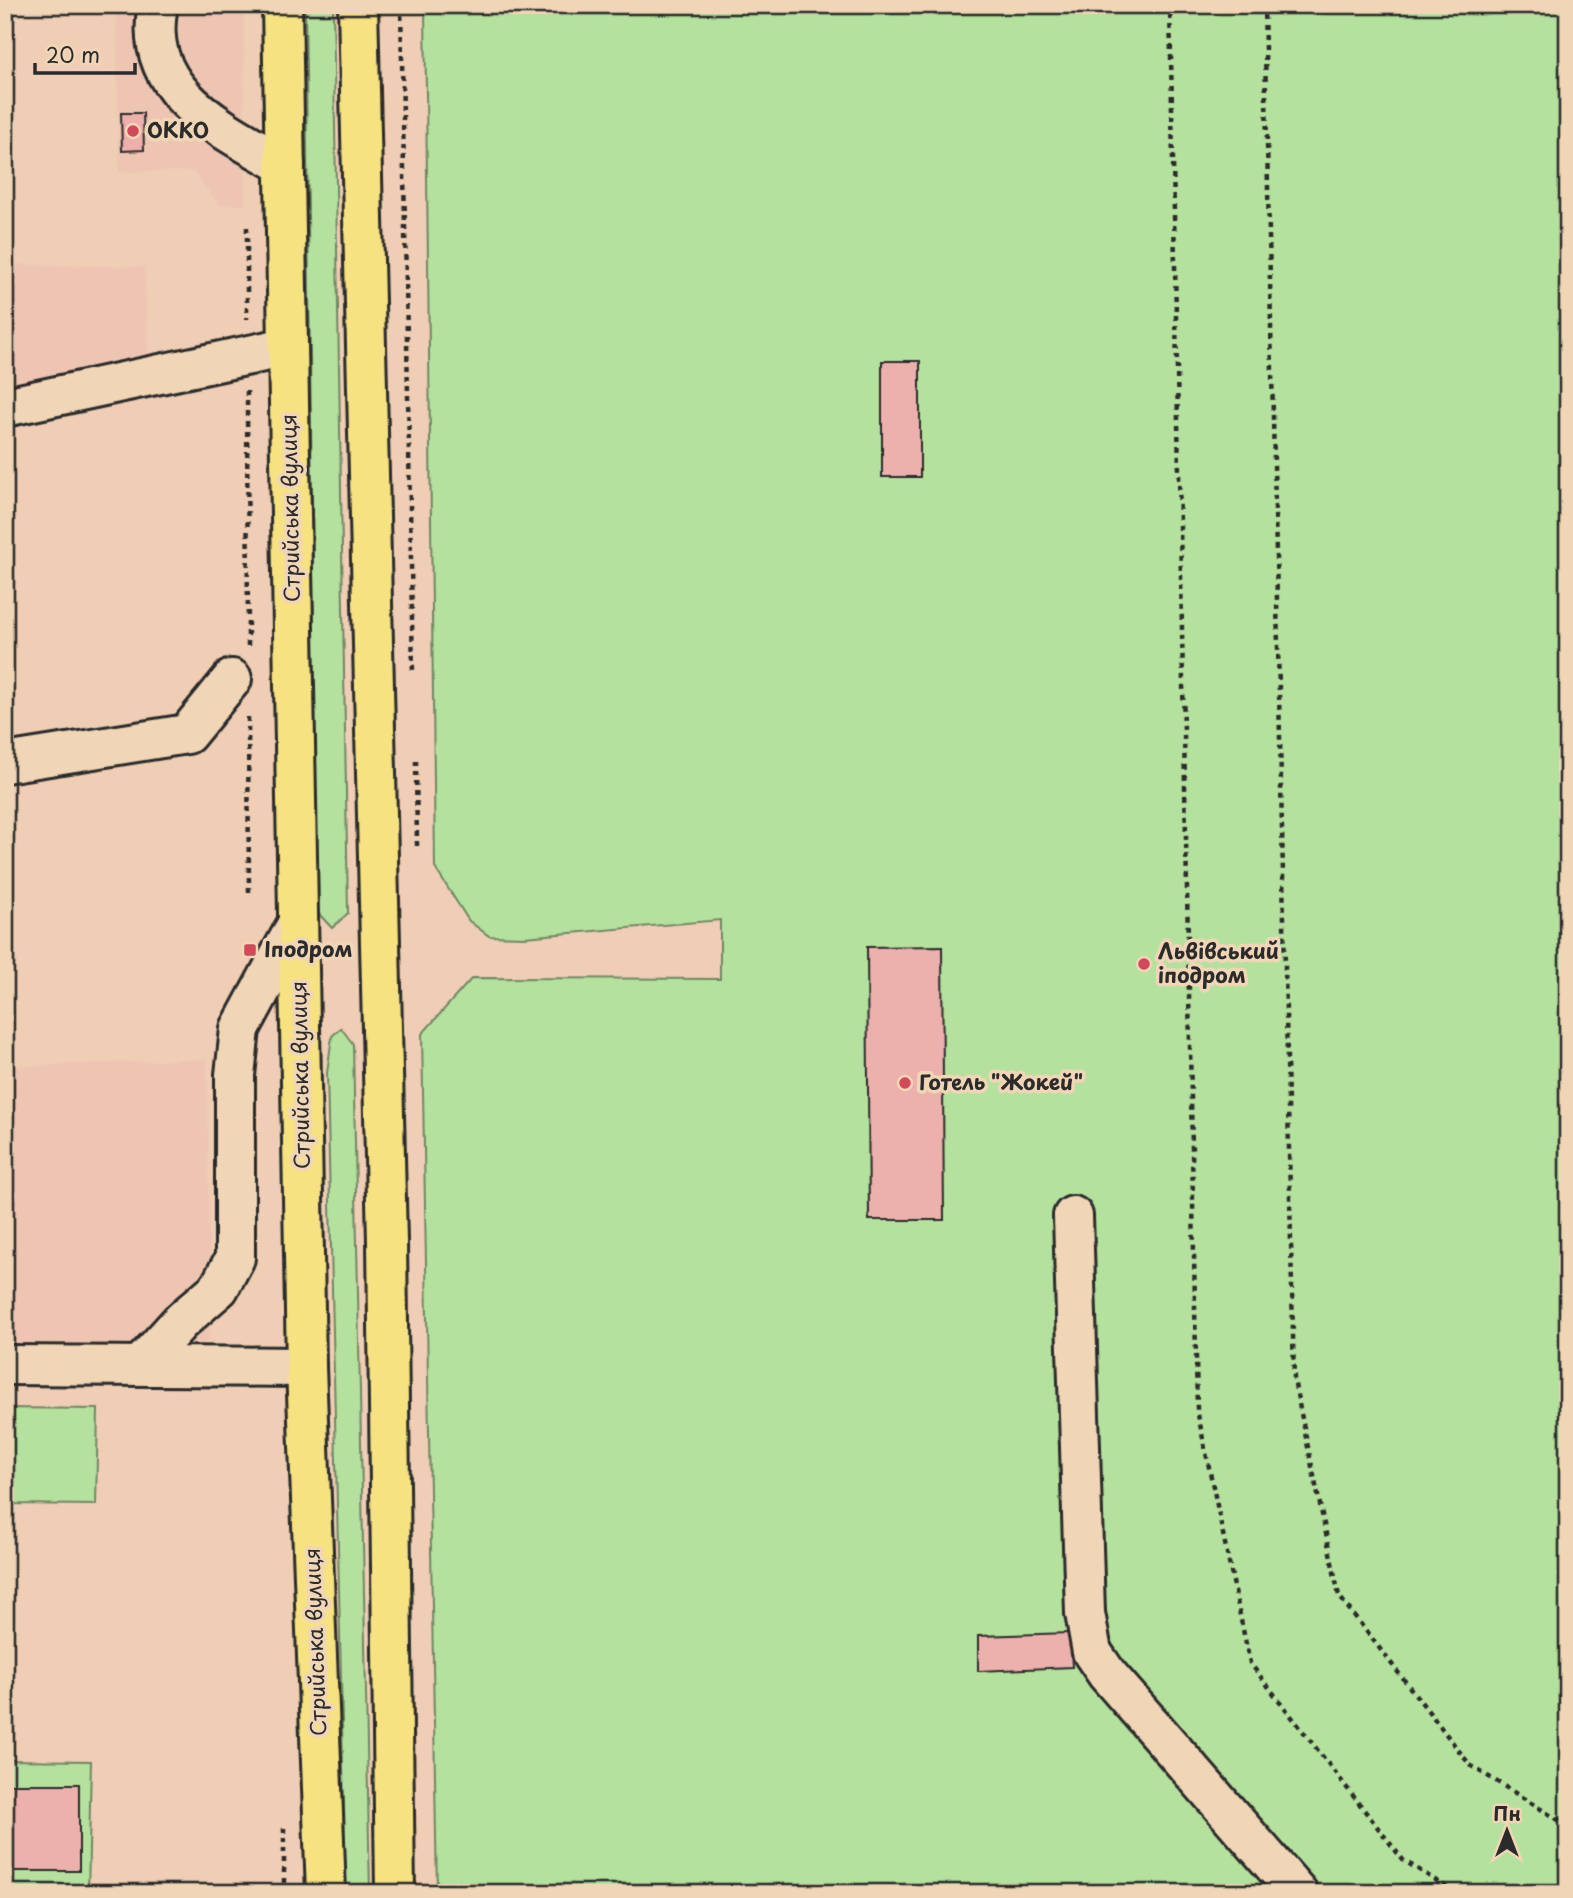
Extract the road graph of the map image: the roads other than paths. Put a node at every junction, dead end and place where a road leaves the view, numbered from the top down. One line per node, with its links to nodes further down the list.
1 (158, 5): 4 (lane)
2 (282, 5): 4 (main road, Стрийська вулиця)
3 (358, 5): 15 (main road)
4 (285, 165): 5 (main road, Стрийська вулиця)
5 (288, 347): 6 (lane); 9 (main road, Стрийська вулиця)
6 (5, 407)
7 (243, 680): 8 (lane)
8 (5, 763)
9 (298, 922): 12 (lane); 13 (main road, Стрийська вулиця)
10 (1073, 1216): 16 (lane)
11 (5, 1365): 12 (lane)
12 (140, 1366): 13 (lane)
13 (306, 1367): 14 (main road, Стрийська вулиця)
14 (326, 1893)
15 (395, 1893)
16 (1298, 1893)

